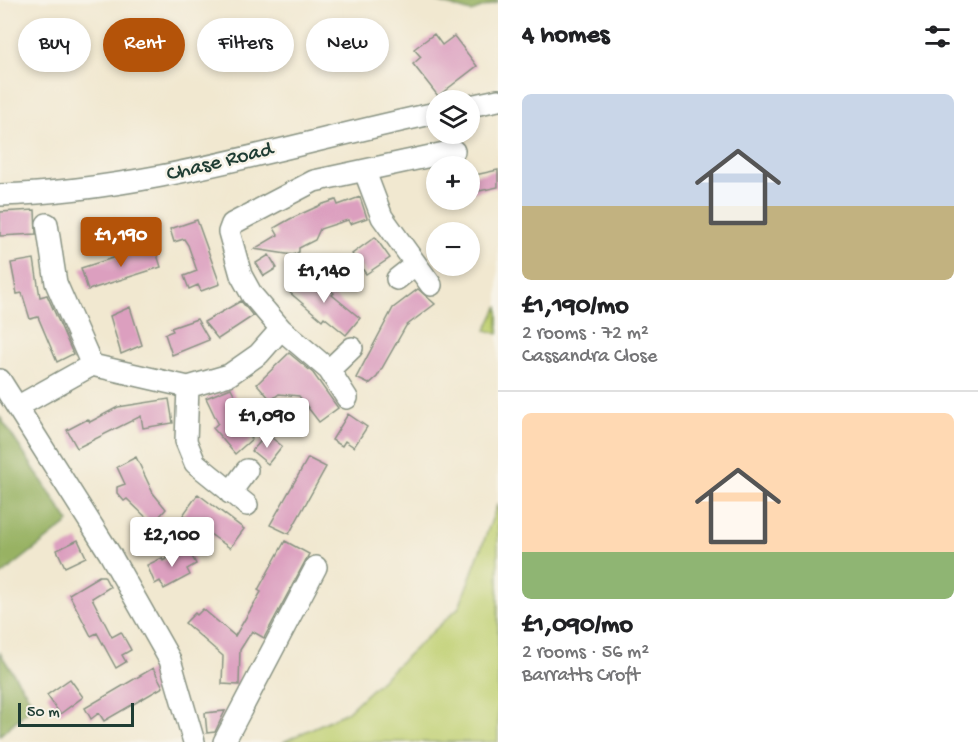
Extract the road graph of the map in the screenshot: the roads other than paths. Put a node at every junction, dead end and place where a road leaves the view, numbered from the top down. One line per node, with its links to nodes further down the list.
1 (498, 100): 2 (street)
2 (480, 104)
3 (426, 115): 6 (street, Chase Road)
4 (453, 151): 5 (street)
5 (364, 171): 8 (street); 11 (street)
6 (0, 195)
7 (47, 224): 13 (street)
8 (416, 264): 9 (street); 10 (street)
9 (397, 279)
10 (431, 285)
11 (281, 329): 14 (street); 16 (street)
12 (352, 348): 14 (street)
13 (92, 365): 16 (street); 18 (street)
14 (329, 370): 17 (street)
15 (0, 380): 18 (street)
16 (188, 387): 19 (street)
17 (347, 398)
18 (17, 407): 21 (street)
19 (247, 470)
20 (316, 567): 22 (street)
21 (194, 742)
22 (224, 742)

